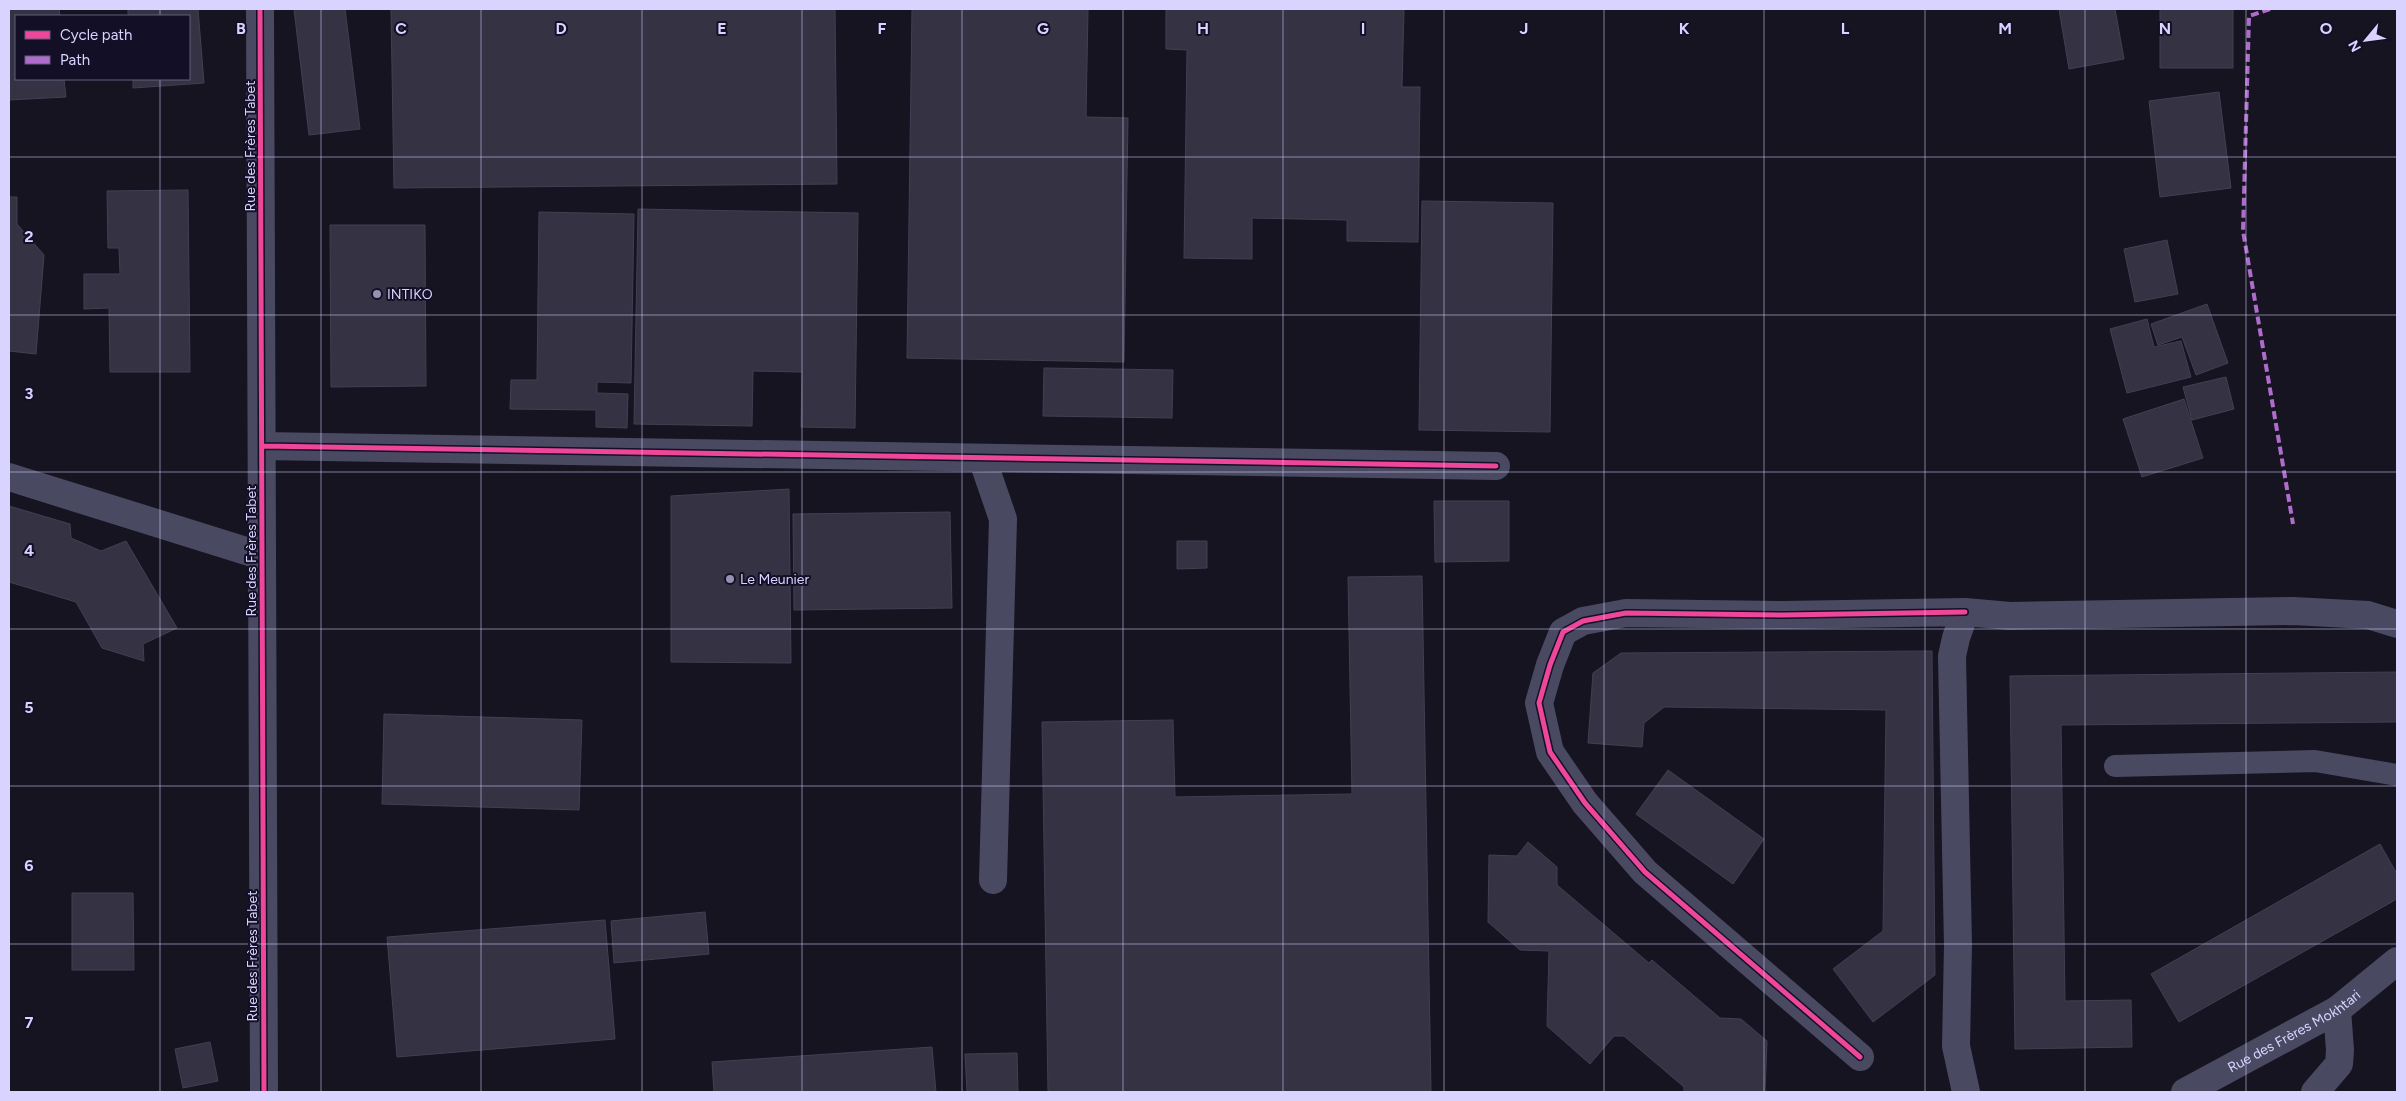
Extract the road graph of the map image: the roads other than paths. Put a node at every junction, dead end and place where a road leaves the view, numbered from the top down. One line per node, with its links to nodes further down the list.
1 (260, 9): 2 (street, Rue des Frères Tabet)
2 (262, 446): 3 (street); 6 (street, Rue des Frères Tabet)
3 (982, 458): 4 (street); 11 (street)
4 (1496, 466)
5 (9, 477): 6 (street)
6 (262, 556): 15 (street, Rue des Frères Tabet)
7 (1965, 612): 8 (street); 14 (street); 16 (street)
8 (2397, 624)
9 (2115, 766): 10 (lane)
10 (2397, 775)
11 (993, 880)
12 (2397, 961): 13 (street, Rue des Frères Mokhtari)
13 (2336, 1010): 17 (street, Rue des Frères Mokhtari); 18 (street)
14 (1860, 1057)
15 (264, 1092)
16 (1966, 1092)
17 (2185, 1092)
18 (2315, 1092)

